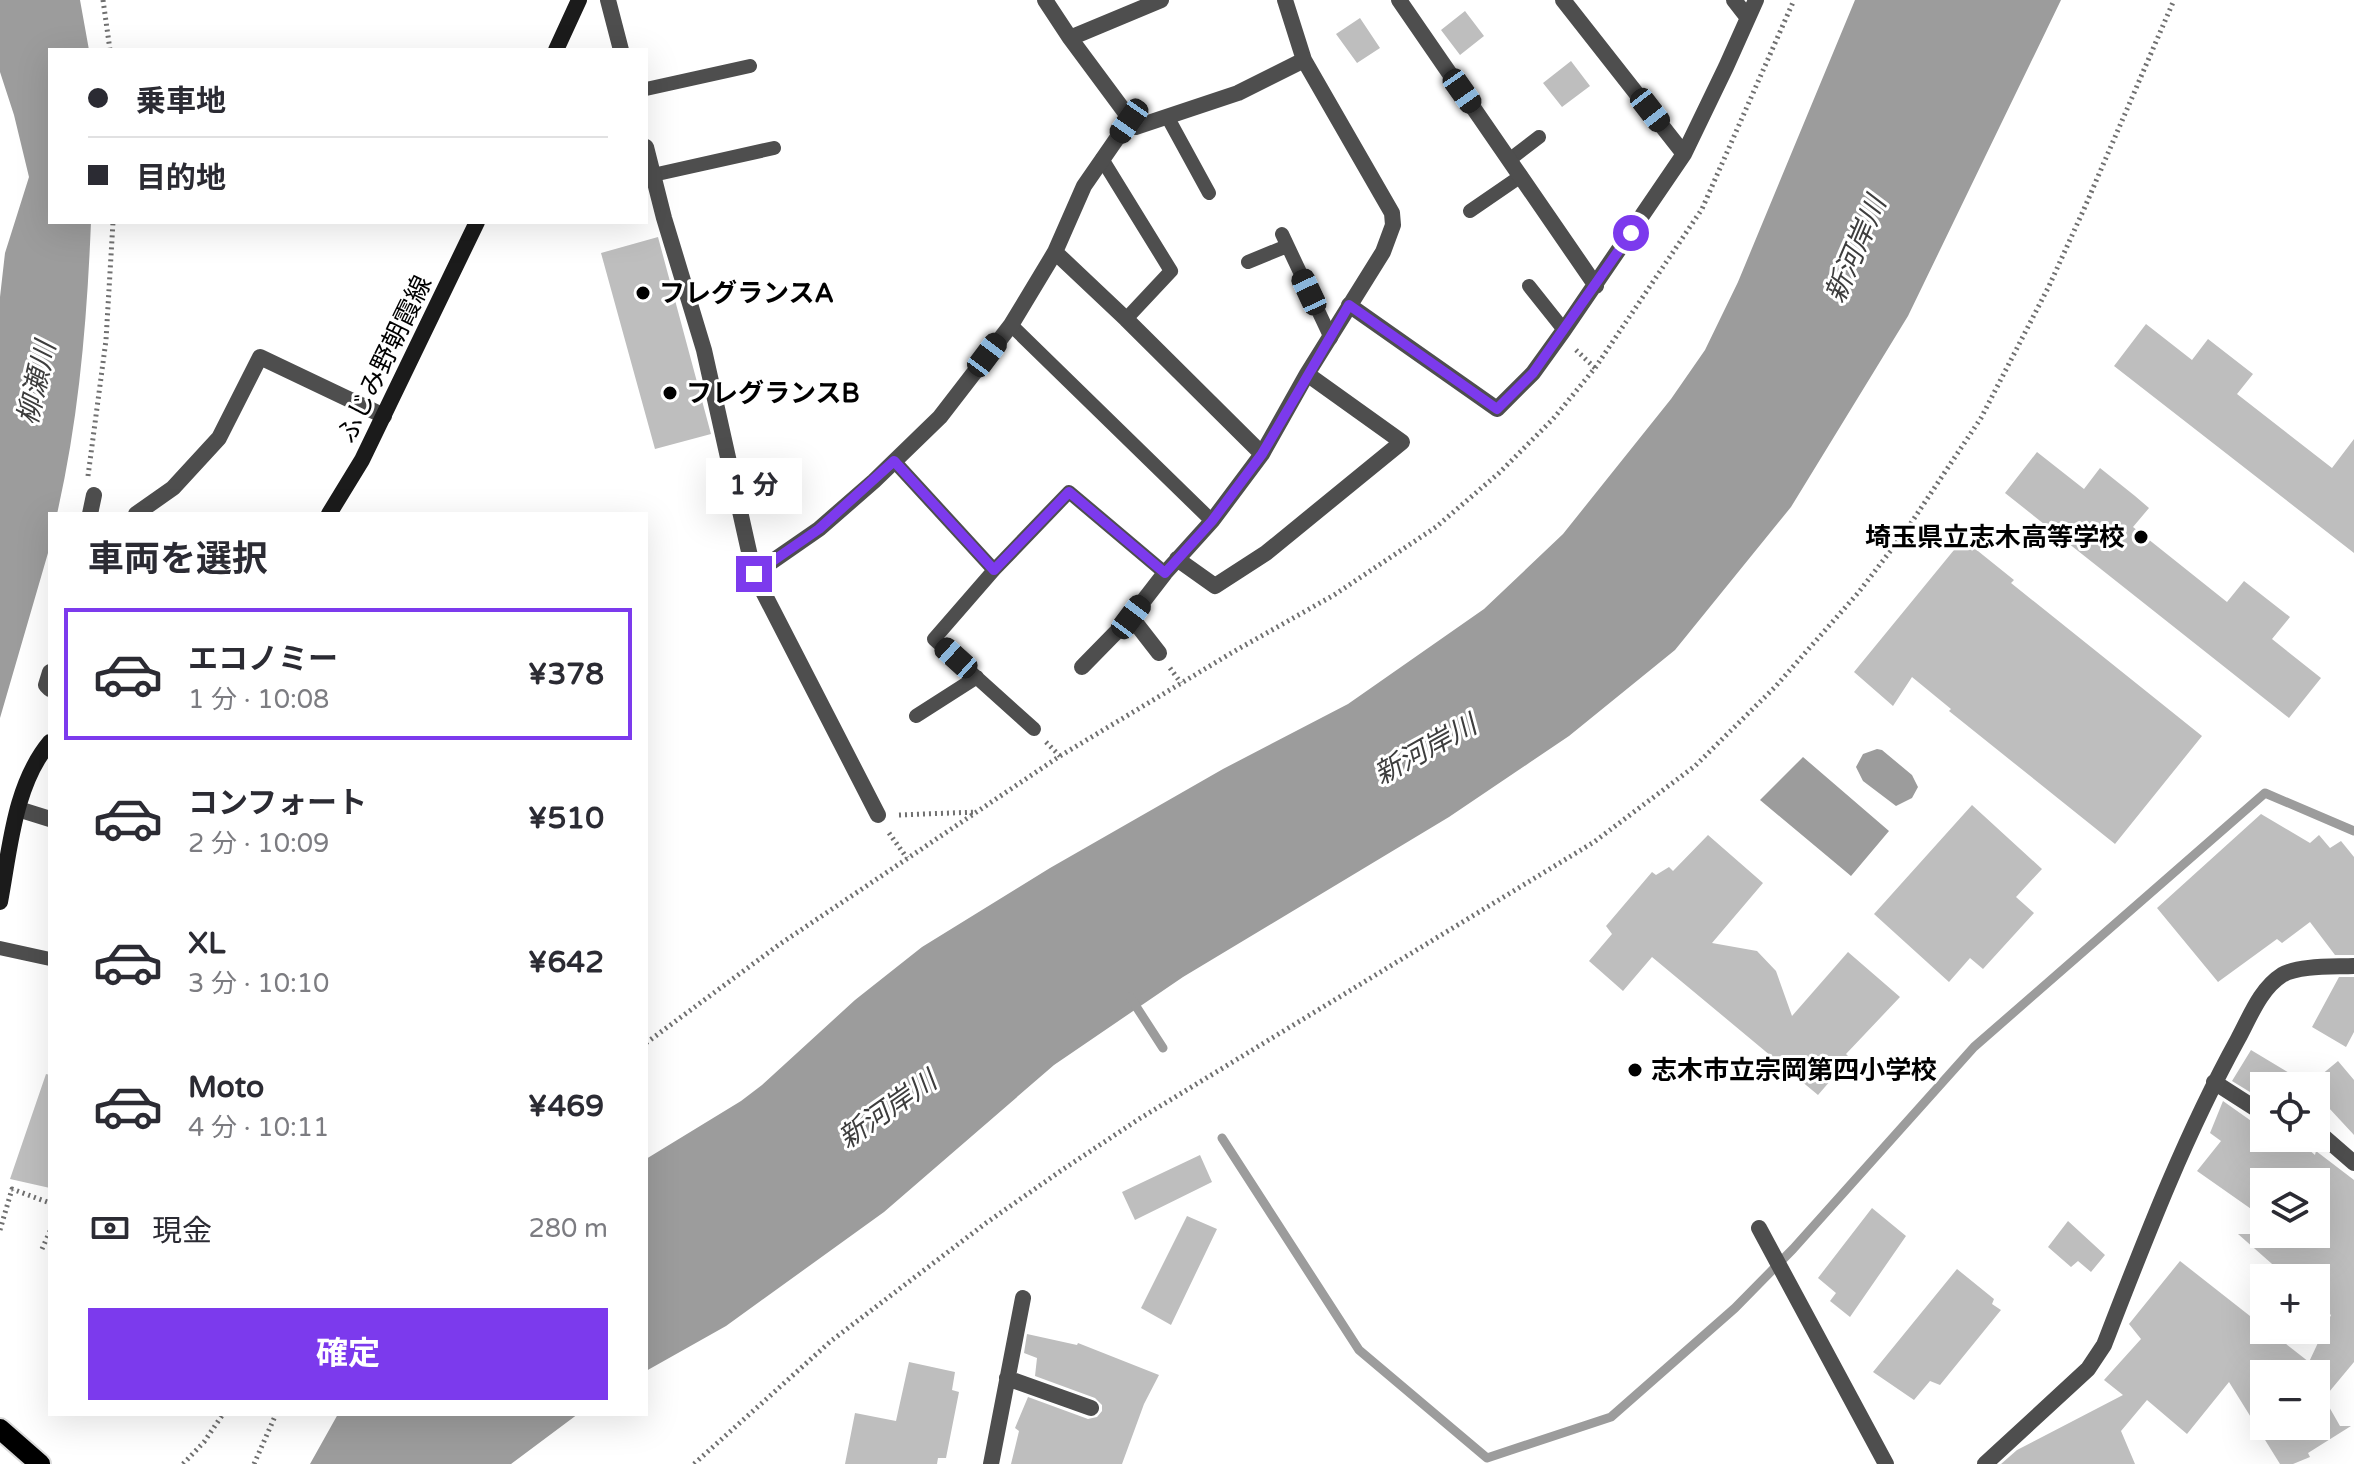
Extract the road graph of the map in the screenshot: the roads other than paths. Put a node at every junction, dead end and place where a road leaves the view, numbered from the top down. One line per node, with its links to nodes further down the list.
1 (579, 0): 12 (main road)
2 (608, 0): 13 (street)
3 (1045, 0): 11 (street)
4 (1161, 0): 11 (street)
5 (1285, 0): 14 (street)
6 (1399, 0): 24 (street)
7 (1563, 0): 21 (street)
8 (1734, 0): 10 (street)
9 (1756, 0): 10 (street)
10 (1748, 18): 21 (street)
11 (1070, 38): 18 (street)
12 (557, 48)
13 (620, 48)
14 (1304, 60): 17 (street); 34 (street)
15 (750, 66): 16 (lane)
16 (648, 89)
17 (1168, 118): 18 (street); 27 (lane)
18 (1129, 121): 23 (street)
19 (1539, 137): 24 (lane)
20 (774, 148): 25 (lane)
21 (1684, 154): 33 (street)
22 (648, 155): 25 (street)
23 (1102, 159): 30 (street); 35 (lane)
24 (1509, 160): 26 (street)
25 (653, 175): 51 (street)
26 (1521, 176): 28 (lane); 33 (street)
27 (1209, 193)
28 (1470, 211)
29 (476, 224): 40 (main road, ふじみ野朝霞線)
30 (1055, 252): 35 (street); 36 (street)
31 (1248, 262): 38 (lane)
32 (1529, 286): 37 (lane)
33 (1596, 286): 37 (street)
34 (1349, 305): 37 (street); 38 (street)
35 (1126, 319): 41 (street)
36 (1011, 325): 42 (street); 47 (lane)
37 (1564, 330)
38 (1331, 338): 39 (street)
39 (1307, 374): 41 (street); 48 (street)
40 (384, 416): 45 (street); 46 (main road, ふじみ野朝霞線)
41 (1262, 454): 47 (street)
42 (894, 461): 49 (lane); 51 (street)
43 (94, 495): 44 (street)
44 (90, 512)
45 (139, 512)
46 (330, 512)
47 (1212, 521): 48 (street)
48 (1177, 559): 50 (street)
49 (994, 570): 50 (lane); 55 (lane)
50 (1165, 573): 52 (street)
51 (754, 574): 60 (street)
52 (1131, 617): 53 (street); 54 (street)
53 (1159, 653)
54 (1082, 667)
55 (977, 677): 56 (lane); 57 (lane)
56 (916, 716)
57 (1034, 729)
58 (48, 745): 59 (main road)
59 (18, 809): 61 (street); 62 (main road)
60 (878, 815)
61 (48, 818)
62 (0, 902)
63 (0, 948): 64 (lane)
64 (48, 959)
65 (2354, 966): 66 (street)
66 (2214, 1082): 67 (street); 78 (street)
67 (2250, 1105)
68 (2330, 1142): 69 (street)
69 (2354, 1163)
70 (1759, 1228): 77 (street)
71 (1023, 1298): 72 (street)
72 (1007, 1378): 73 (street); 76 (street)
73 (1091, 1408)
74 (0, 1429): 75 (main road)
75 (40, 1464)
76 (991, 1464)
77 (1886, 1464)
78 (1985, 1464)

